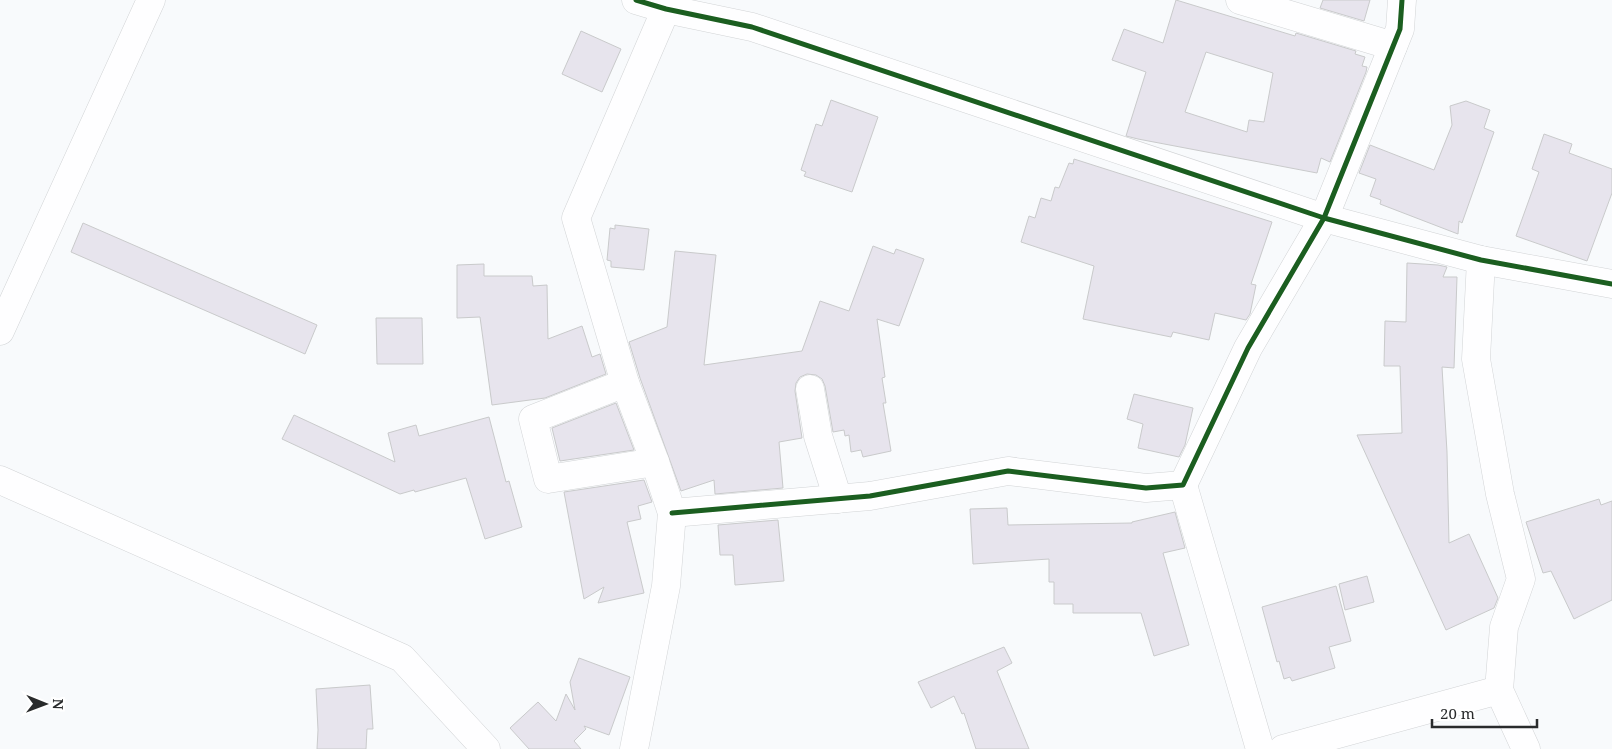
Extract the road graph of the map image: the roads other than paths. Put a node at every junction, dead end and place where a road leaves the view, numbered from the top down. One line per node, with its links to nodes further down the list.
1 (151, 0): 10 (street)
2 (636, 0): 5 (street)
3 (1240, 0): 6 (street)
4 (1402, 0): 6 (street)
5 (666, 9): 7 (street); 11 (street)
6 (1392, 46): 7 (street)
7 (1324, 218): 8 (street); 15 (street)
8 (1481, 260): 9 (street); 18 (street)
9 (1612, 284)
10 (0, 331)
11 (625, 383): 13 (street); 13 (street)
12 (810, 388): 16 (street)
13 (655, 462): 17 (street)
14 (0, 480): 19 (street)
15 (1183, 485): 16 (street); 21 (street)
16 (838, 498): 17 (street)
17 (672, 513): 20 (street)
18 (1499, 690): 22 (street); 23 (street)
19 (486, 749)
20 (634, 749)
21 (1260, 749)
22 (1283, 749)
23 (1526, 749)

